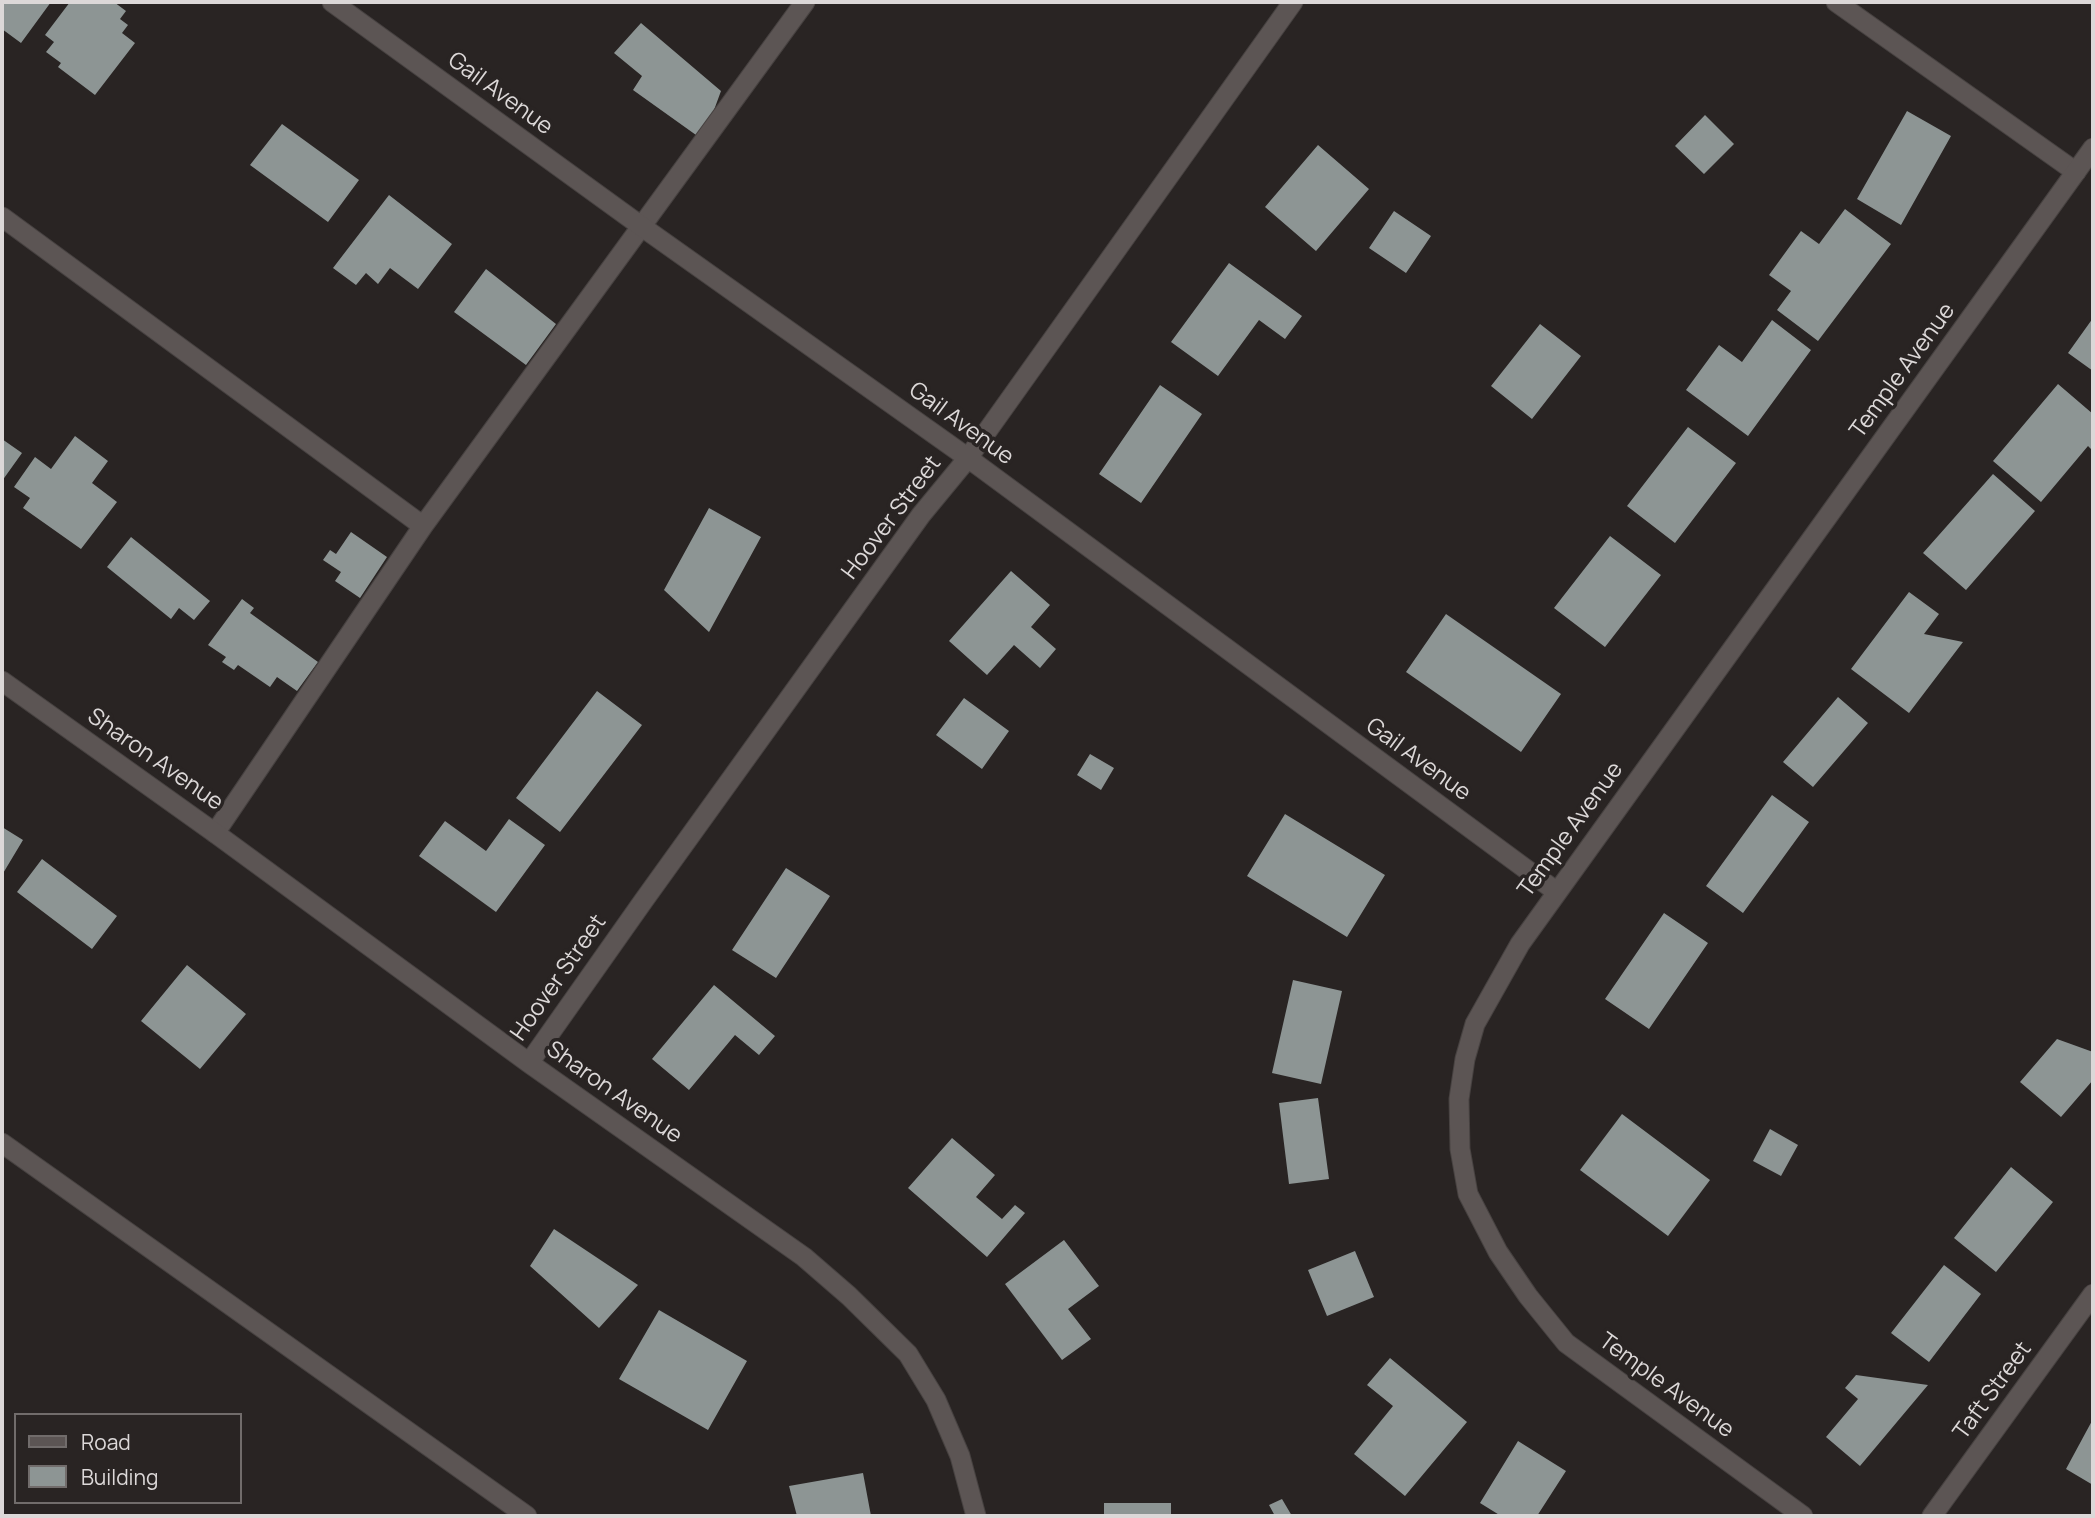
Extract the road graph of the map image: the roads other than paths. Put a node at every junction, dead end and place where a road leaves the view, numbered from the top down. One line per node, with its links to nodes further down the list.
1 (332, 2): 8 (street, Gail Avenue)
2 (805, 2): 8 (street)
3 (1293, 2): 9 (street, Hoover Street)
4 (1836, 2): 6 (street)
5 (2093, 148): 6 (street, Temple Avenue)
6 (2076, 172): 13 (street, Temple Avenue)
7 (2, 217): 10 (street)
8 (641, 226): 9 (street, Gail Avenue); 10 (street)
9 (968, 458): 13 (street, Gail Avenue); 14 (street, Hoover Street)
10 (423, 526): 12 (street)
11 (2, 681): 12 (street, Sharon Avenue)
12 (215, 833): 14 (street, Sharon Avenue)
13 (1557, 892): 19 (street, Temple Avenue)
14 (529, 1063): 18 (street, Sharon Avenue)
15 (2, 1143): 17 (street)
16 (2093, 1294): 20 (street, Taft Street)
17 (527, 1516)
18 (976, 1516)
19 (1803, 1516)
20 (1932, 1516)

